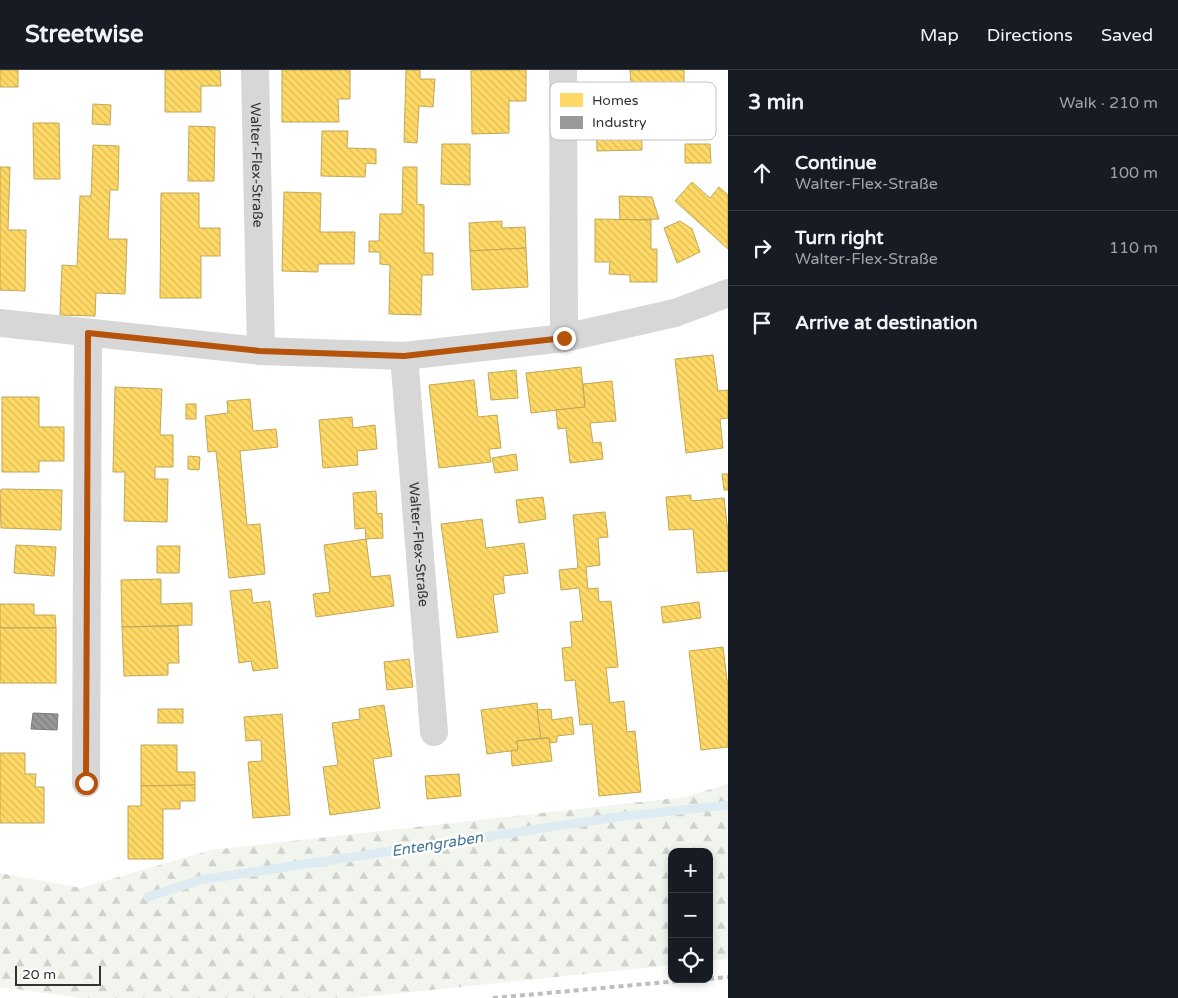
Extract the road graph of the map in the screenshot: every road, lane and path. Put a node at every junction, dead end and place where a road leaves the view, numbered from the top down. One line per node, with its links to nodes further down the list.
1 (255, 70): 7 (street, Walter-Flex-Straße)
2 (563, 140): 6 (street)
3 (728, 293): 6 (street)
4 (0, 323): 5 (street)
5 (88, 333): 7 (street); 10 (street)
6 (564, 338): 8 (street)
7 (260, 351): 8 (street)
8 (404, 356): 9 (street, Walter-Flex-Straße)
9 (434, 732)
10 (86, 783)

